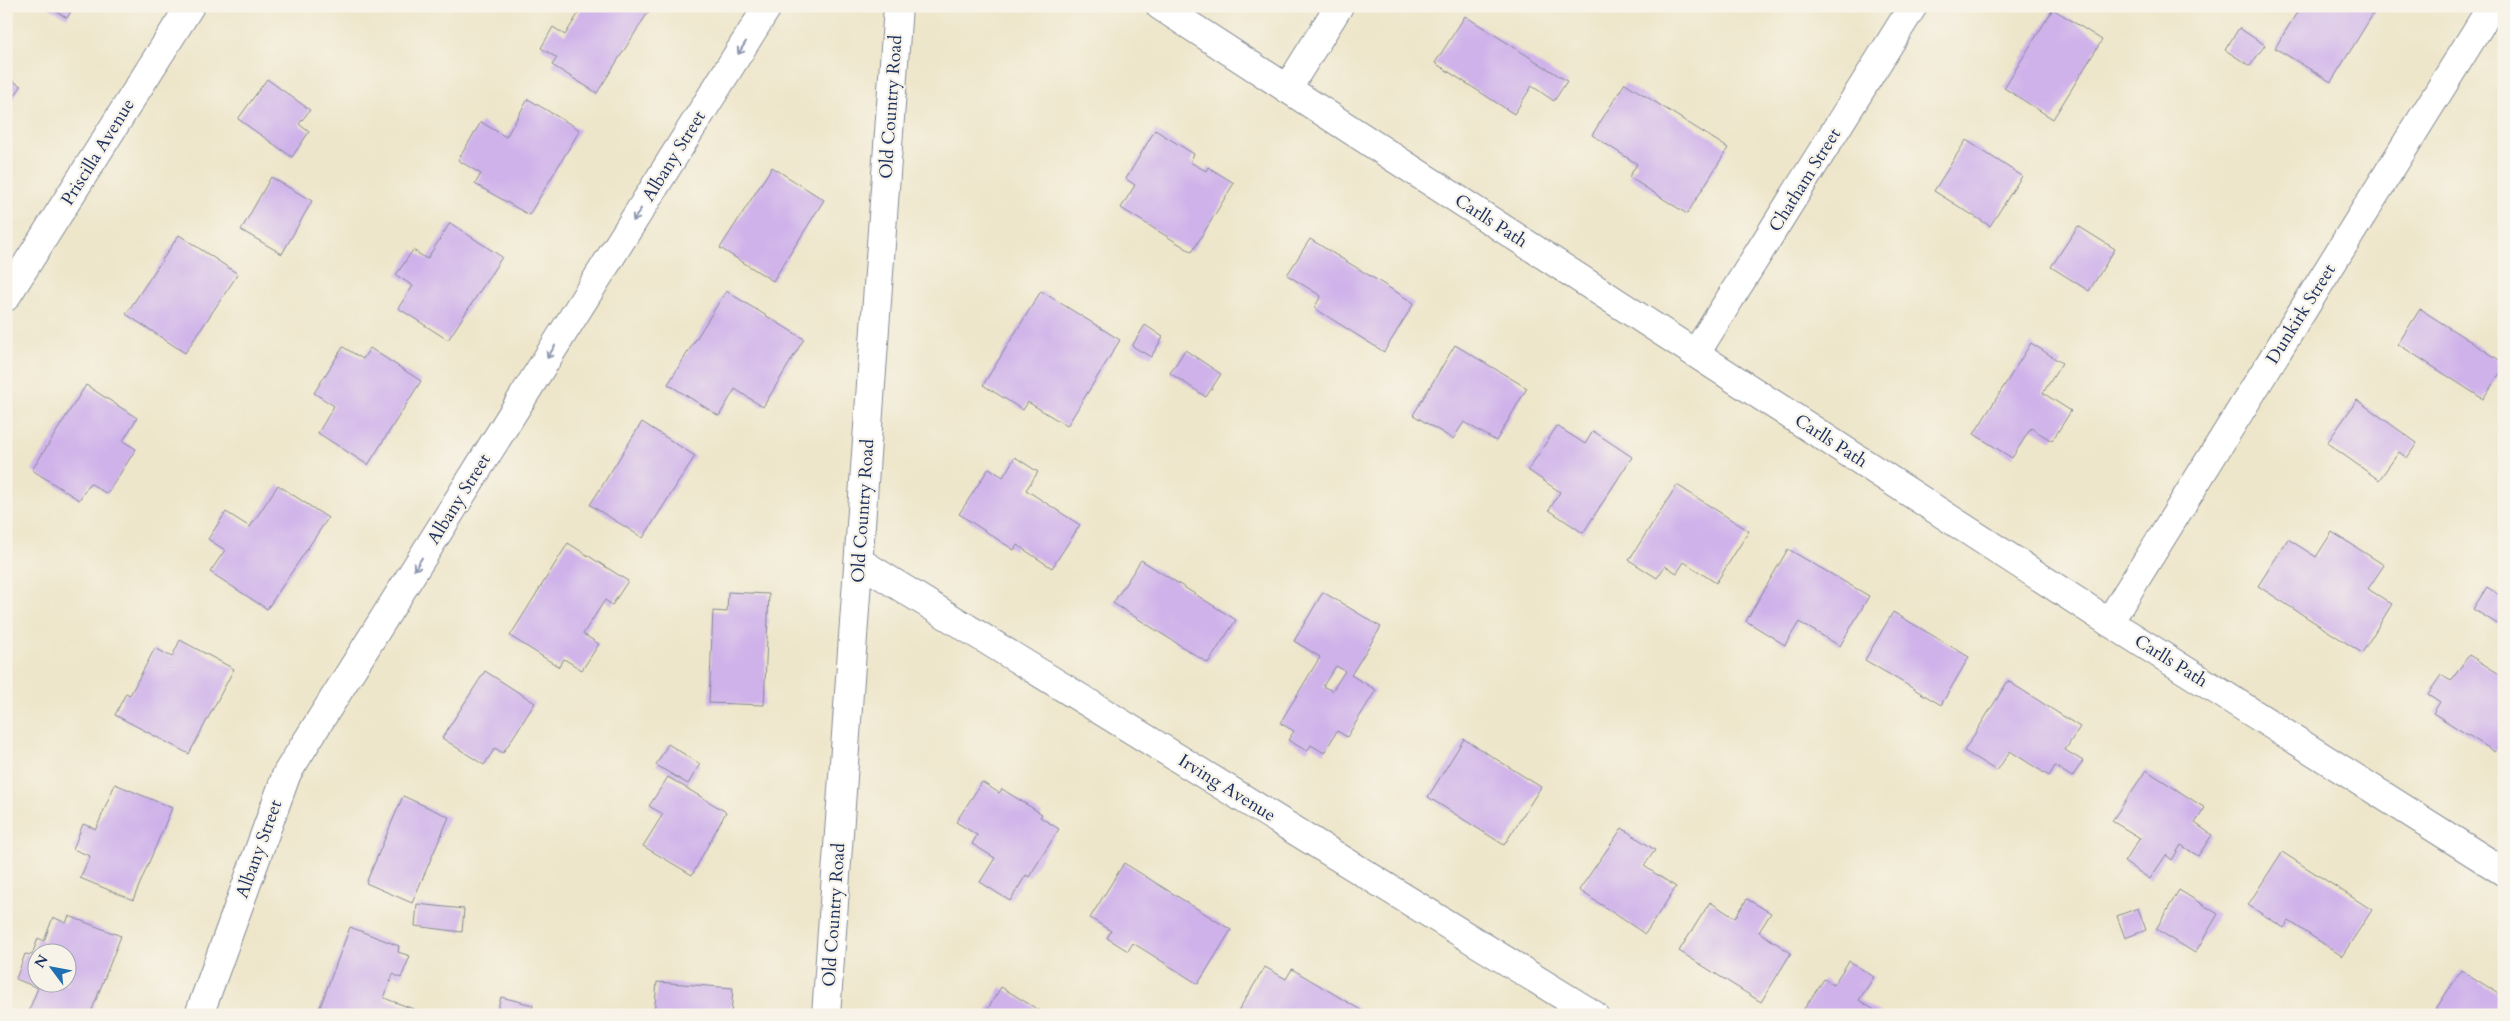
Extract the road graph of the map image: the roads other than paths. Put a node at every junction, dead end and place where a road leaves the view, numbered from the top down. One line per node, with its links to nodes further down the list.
1 (190, 6): 9 (street, Priscilla Avenue)
2 (768, 6): 14 (street, Albany Street, one-way to 14)
3 (898, 6): 11 (street, Old Country Road)
4 (1160, 6): 8 (street, Carlls Path)
5 (1339, 6): 8 (street)
6 (1913, 6): 10 (street, Chatham Street)
7 (2492, 6): 12 (street, Dunkirk Street)
8 (1287, 89): 10 (street, Carlls Path)
9 (6, 297)
10 (1696, 353): 12 (street, Carlls Path)
11 (860, 562): 15 (street, Old Country Road); 16 (street, Irving Avenue)
12 (2110, 622): 13 (street, Carlls Path)
13 (2504, 872)
14 (198, 1015)
15 (826, 1015)
16 (1594, 1015)

